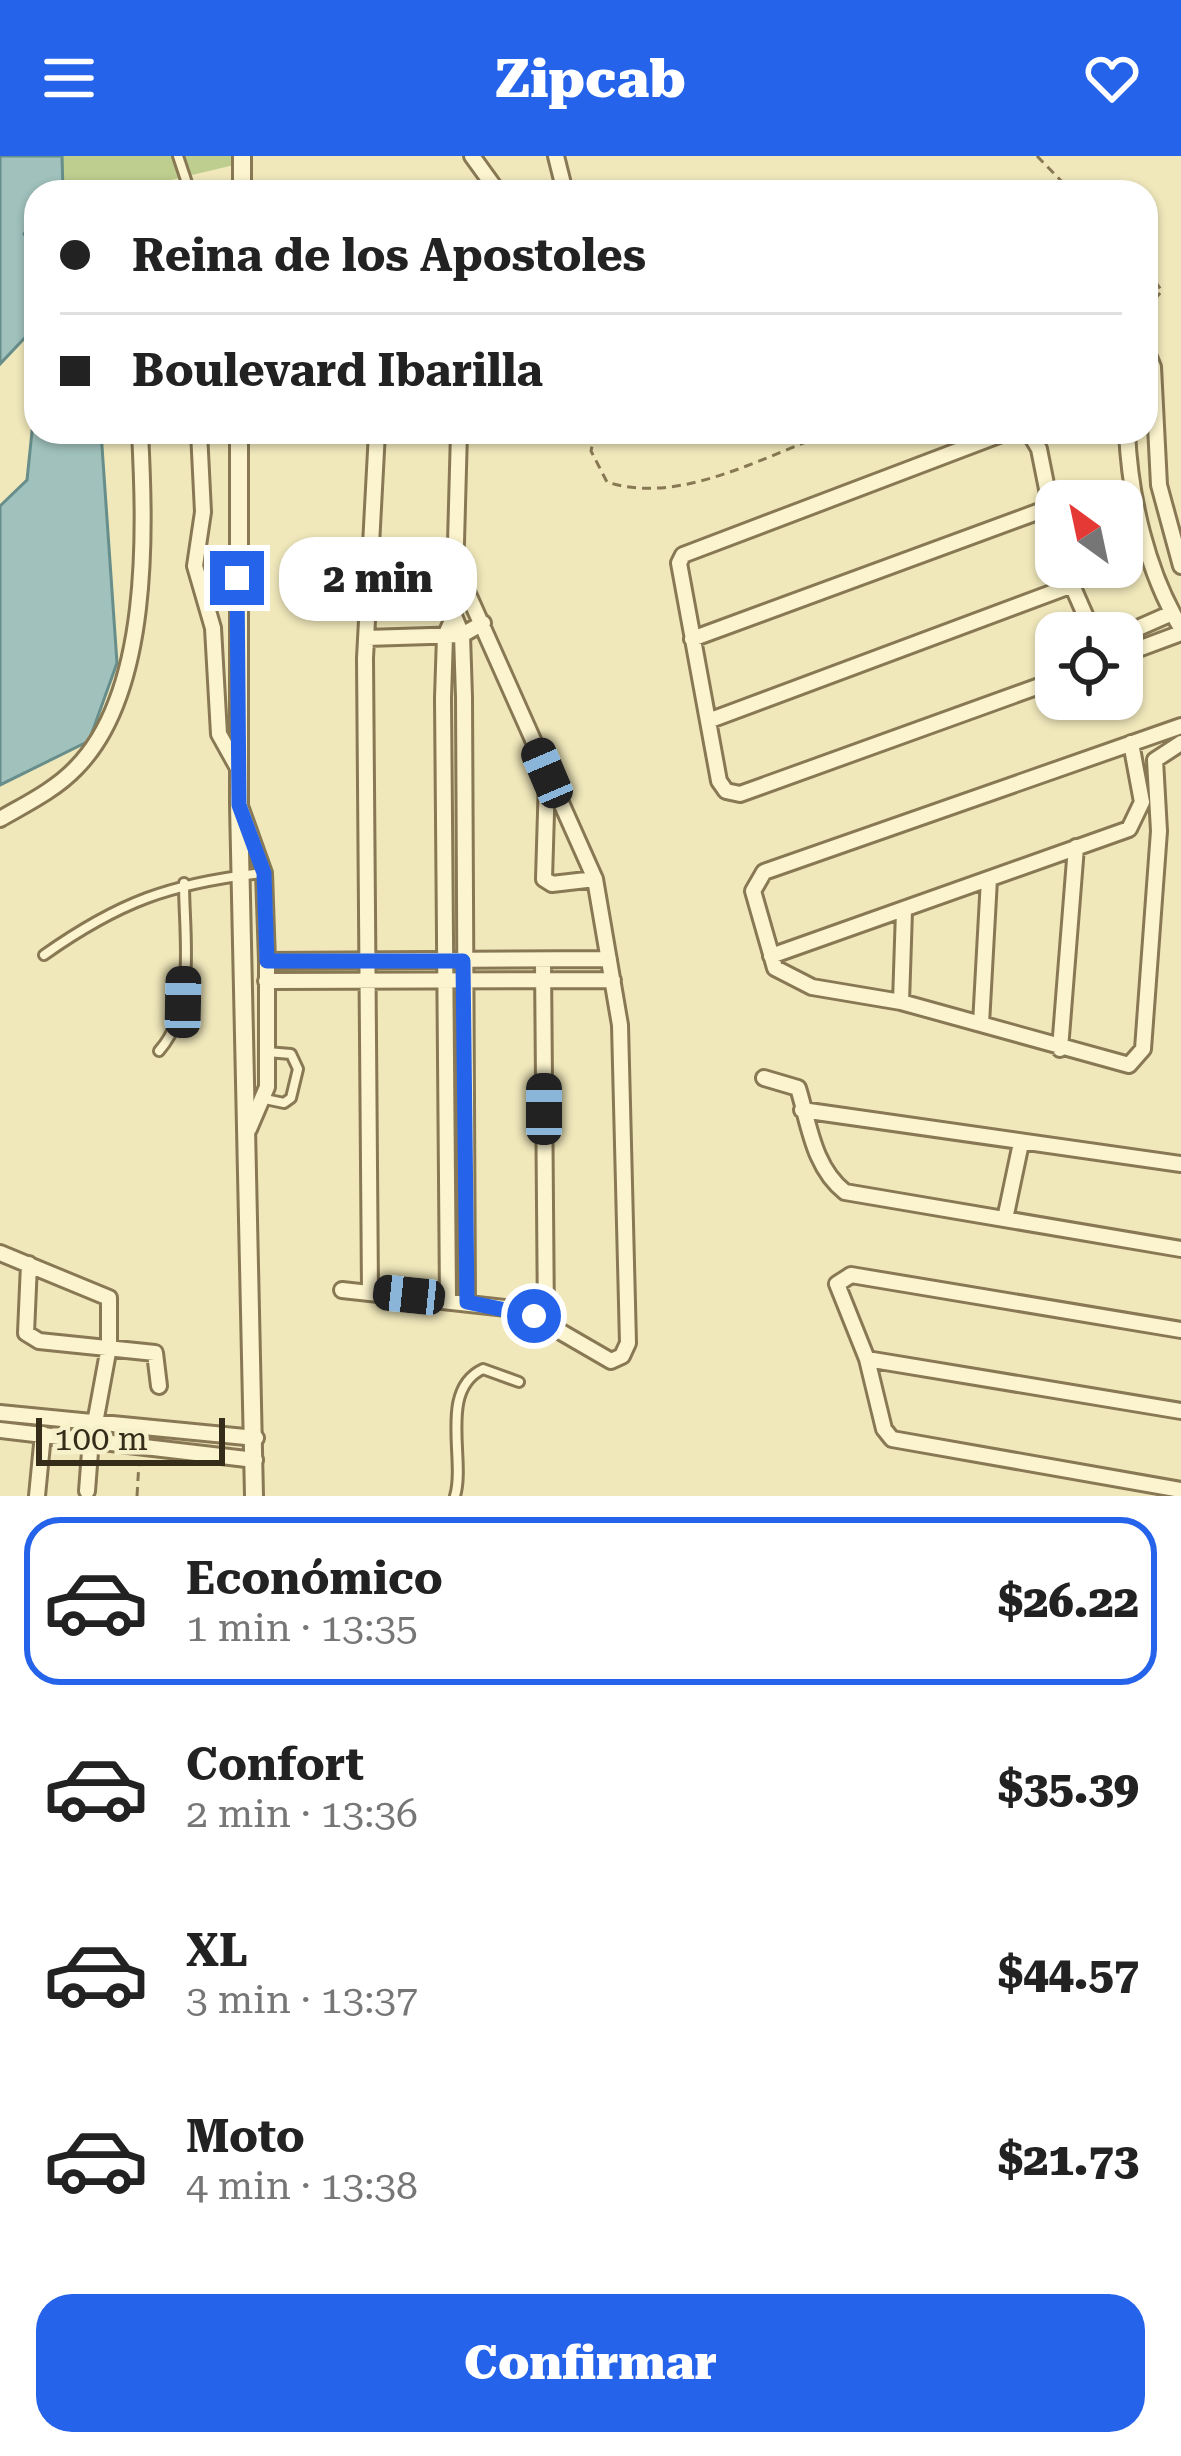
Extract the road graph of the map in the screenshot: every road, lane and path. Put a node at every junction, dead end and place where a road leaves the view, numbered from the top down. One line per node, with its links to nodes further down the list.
1 (1037, 156): 2 (path)
2 (1060, 180)
3 (140, 444): 39 (street)
4 (200, 444): 36 (street)
5 (239, 444): 36 (street)
6 (376, 444): 28 (street)
7 (459, 444): 19 (street)
8 (592, 444): 9 (path)
9 (798, 444)
10 (975, 444): 29 (street)
11 (1036, 444): 14 (street)
12 (1128, 444): 17 (street)
13 (1157, 444): 16 (street)
14 (1045, 480)
15 (1035, 514): 29 (street)
16 (1175, 548): 17 (street); 18 (street)
17 (1152, 556): 21 (street)
18 (1181, 566)
19 (456, 567): 22 (street); 23 (street)
20 (1065, 588): 32 (street)
21 (1172, 614): 24 (street); 25 (street)
22 (454, 616): 26 (street); 27 (street)
23 (483, 622): 26 (street); 37 (street)
24 (1143, 626)
25 (1181, 631): 30 (street)
26 (462, 635): 27 (street); 53 (street)
27 (445, 636): 28 (street); 51 (street)
28 (366, 638): 50 (street)
29 (692, 639): 32 (street)
30 (1143, 646)
31 (1035, 688): 32 (street)
32 (708, 721)
33 (1181, 726): 34 (street)
34 (1130, 742): 40 (street); 48 (street)
35 (1181, 743): 63 (street)
36 (239, 770): 38 (street)
37 (547, 773): 43 (street); 43 (street)
38 (239, 805): 41 (street); 42 (street)
39 (0, 819)
40 (1076, 847): 44 (street); 63 (street)
41 (264, 873): 42 (lane); 52 (street)
42 (241, 875): 45 (lane); 69 (street)
43 (595, 879): 49 (street)
44 (989, 879): 46 (street); 62 (street)
45 (184, 884): 47 (lane); 64 (lane)
46 (904, 911): 48 (street); 61 (street)
47 (44, 955)
48 (771, 956): 61 (street)
49 (608, 959): 54 (street); 59 (street)
50 (366, 960): 51 (street); 52 (street); 55 (street)
51 (446, 960): 53 (street); 56 (street)
52 (267, 961): 60 (street)
53 (463, 961): 54 (street); 57 (street)
54 (543, 962): 58 (street)
55 (366, 980): 56 (street); 60 (street); 77 (street)
56 (446, 980): 57 (street); 78 (street)
57 (463, 980): 58 (street); 79 (street)
58 (543, 980): 59 (street); 80 (street)
59 (613, 980): 80 (street)
60 (266, 981): 65 (street)
61 (901, 1002): 62 (street)
62 (981, 1024): 63 (street)
63 (1060, 1049)
64 (159, 1051)
65 (267, 1052): 67 (street); 67 (lane)
66 (764, 1078): 68 (street)
67 (265, 1099): 69 (street)
68 (802, 1110): 70 (street); 72 (street)
69 (249, 1129): 91 (street)
70 (1022, 1143): 71 (street); 72 (street)
71 (1181, 1164)
72 (1005, 1219): 73 (street)
73 (1181, 1249)
74 (0, 1253): 75 (street)
75 (29, 1264): 82 (street); 82 (street)
76 (342, 1290): 77 (street)
77 (370, 1292): 78 (street)
78 (448, 1299): 79 (street)
79 (467, 1302): 80 (street)
80 (546, 1324)
81 (1181, 1330): 83 (street)
82 (109, 1347): 85 (street); 89 (street)
83 (867, 1359): 86 (street); 94 (street)
84 (519, 1382): 99 (lane)
85 (159, 1386)
86 (1181, 1411)
87 (0, 1413): 89 (street)
88 (0, 1430): 90 (street)
89 (93, 1431): 90 (street); 91 (street); 92 (street); 95 (street)
90 (43, 1434): 96 (street)
91 (256, 1438): 93 (street)
92 (140, 1444): 93 (street); 97 (path)
93 (255, 1460): 98 (street)
94 (1181, 1490)
95 (87, 1491)
96 (37, 1496)
97 (137, 1496)
98 (254, 1496)
99 (455, 1496)

